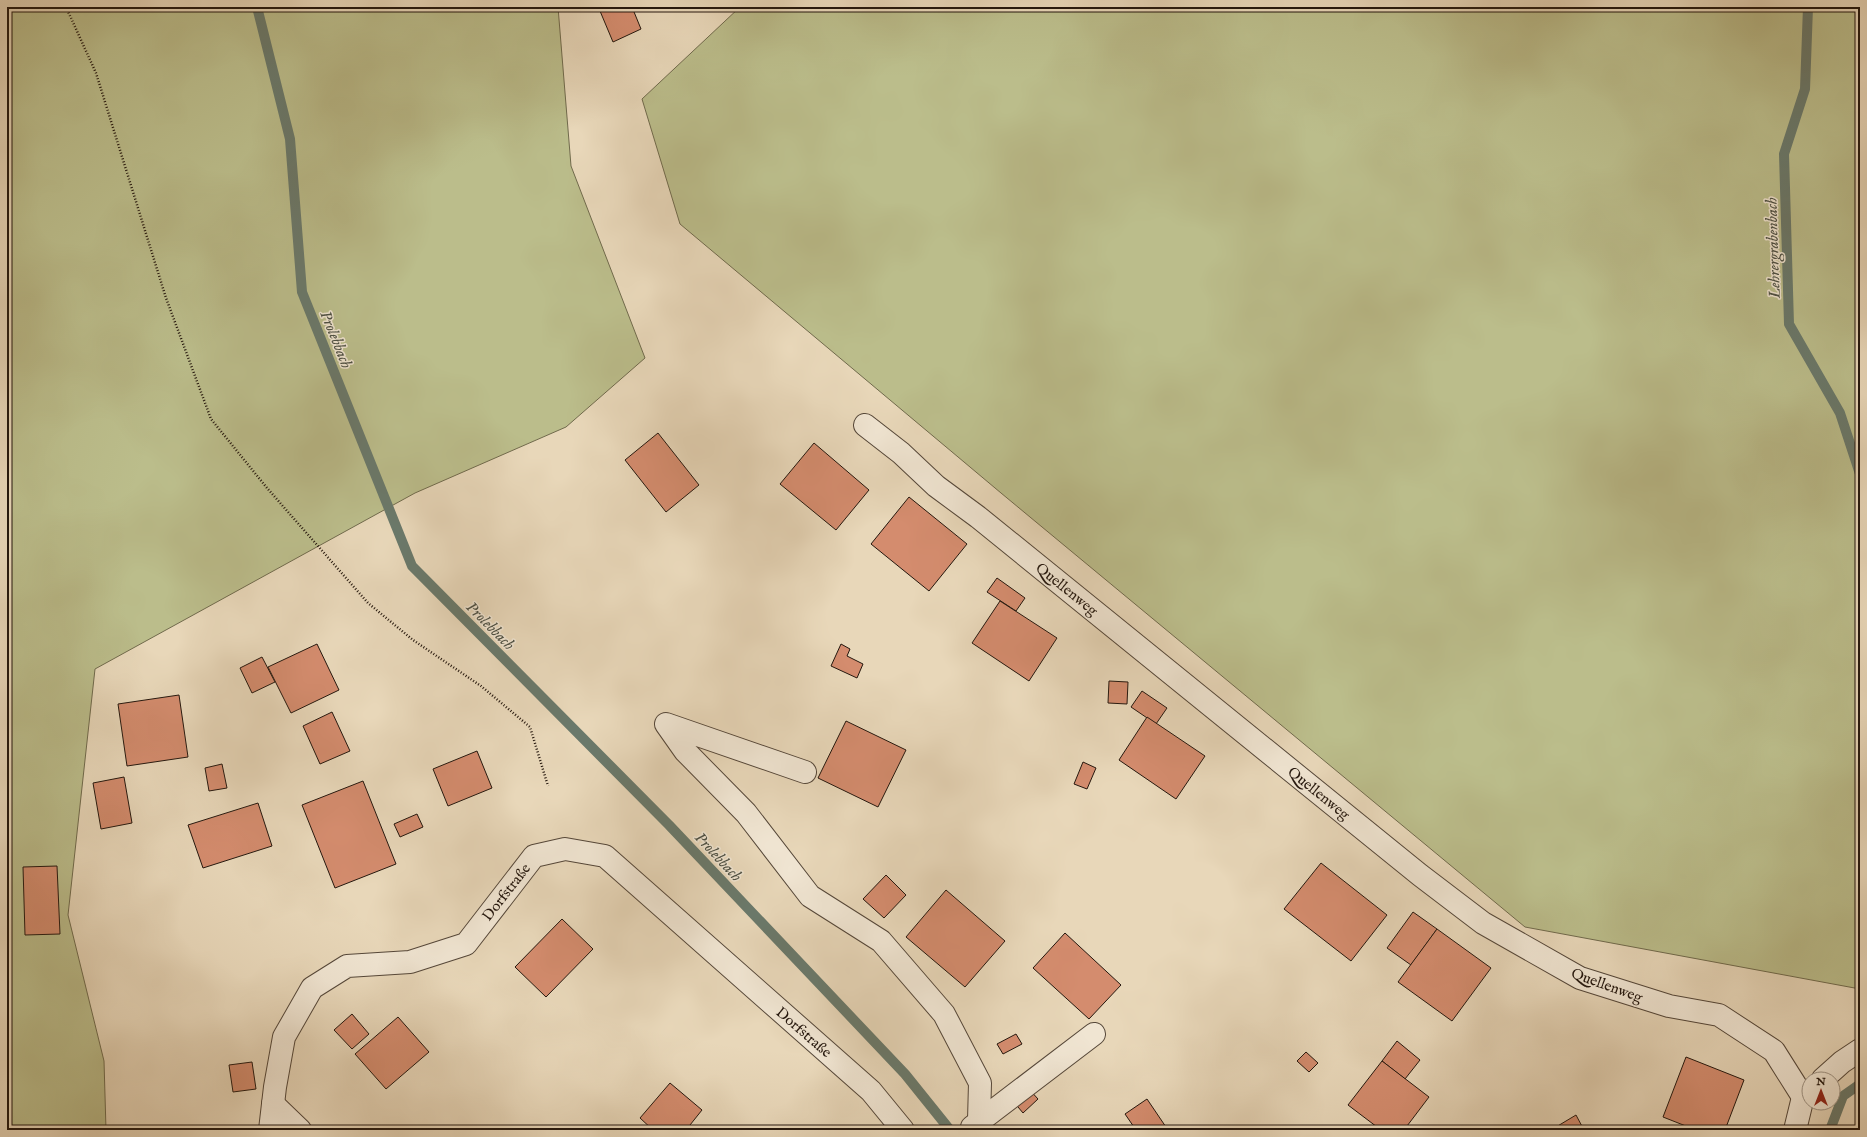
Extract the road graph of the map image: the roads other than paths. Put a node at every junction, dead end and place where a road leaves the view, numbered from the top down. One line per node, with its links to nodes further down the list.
1 (865, 425): 6 (street, Quellenweg)
2 (805, 772): 9 (street)
3 (1094, 1034): 9 (street)
4 (1860, 1050): 5 (street)
5 (1832, 1071)
6 (1801, 1087)
7 (273, 1104): 10 (street, Dorfstraße); 11 (street); 12 (street, Dorfstraße)
8 (1801, 1110): 13 (street)
9 (973, 1125)
10 (270, 1130)
11 (300, 1130)
12 (903, 1130)
13 (1795, 1130)

